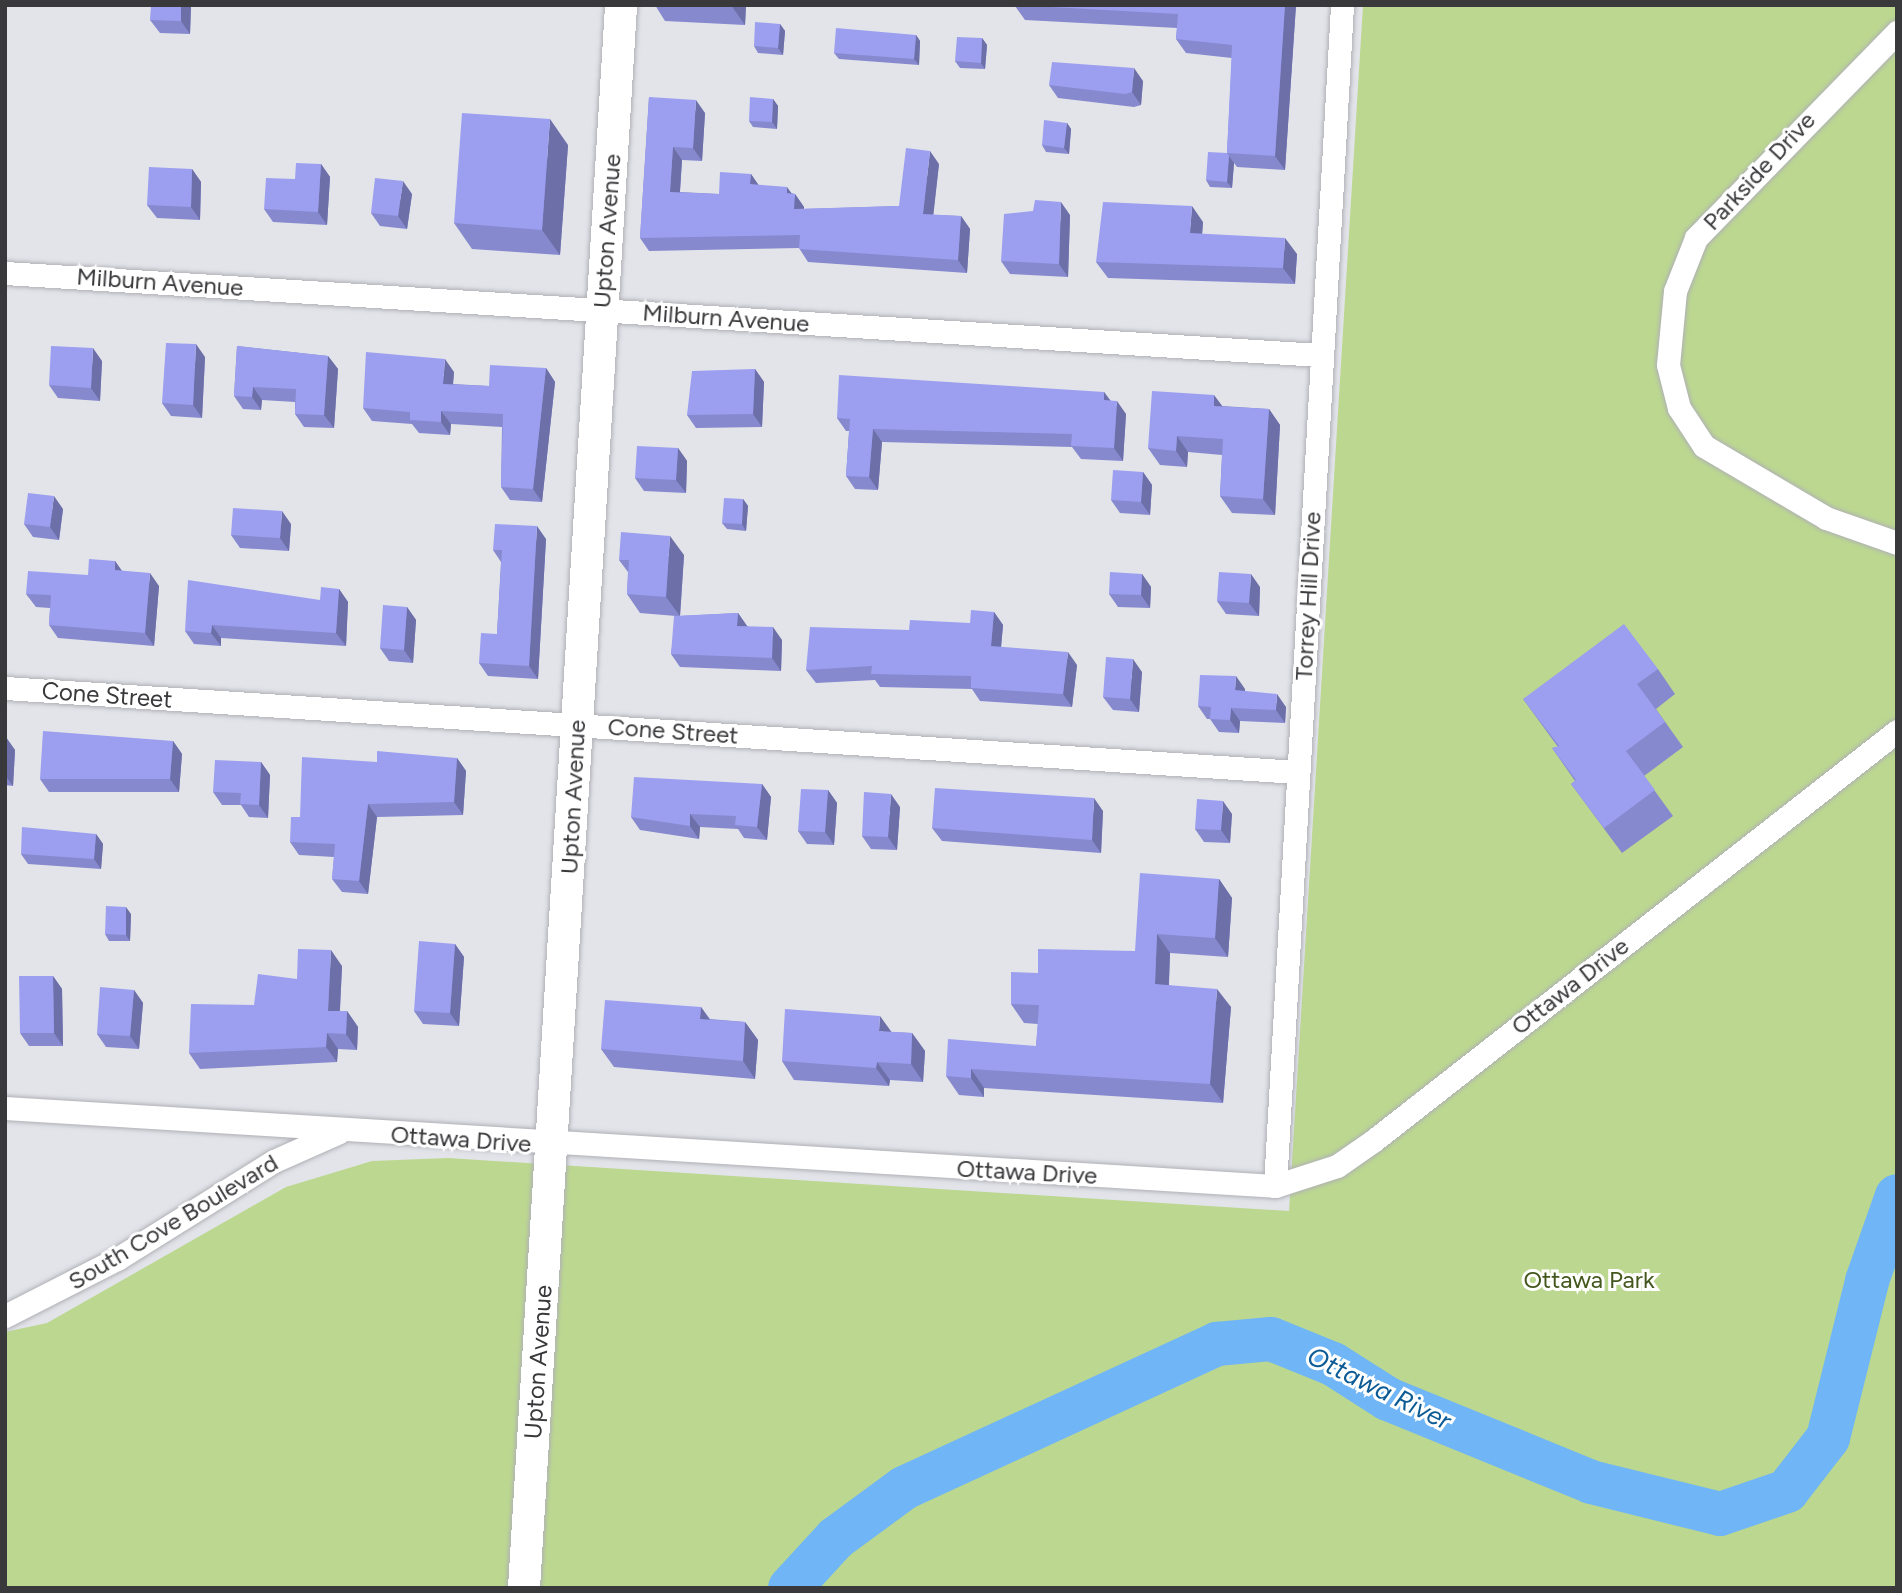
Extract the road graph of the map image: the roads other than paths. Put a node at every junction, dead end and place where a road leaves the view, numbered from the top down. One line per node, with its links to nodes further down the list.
1 (621, 5): 5 (street, Upton Avenue)
2 (1342, 5): 6 (street, Torrey Hill Drive)
3 (1897, 32): 7 (street, Parkside Drive)
4 (5, 273): 5 (street, Milburn Avenue)
5 (602, 310): 6 (street, Milburn Avenue); 9 (street, Upton Avenue)
6 (1321, 355): 11 (street, Torrey Hill Drive)
7 (1897, 543)
8 (5, 688): 9 (street, Cone Street)
9 (576, 725): 11 (street, Cone Street); 14 (street, Upton Avenue)
10 (1897, 730): 15 (street, Ottawa Drive)
11 (1298, 772): 15 (street, Torrey Hill Drive)
12 (5, 1108): 13 (street, Ottawa Drive)
13 (342, 1131): 14 (street, Ottawa Drive); 16 (street, South Cove Boulevard)
14 (553, 1146): 15 (street, Ottawa Drive); 17 (street, Upton Avenue)
15 (1275, 1186)
16 (5, 1316)
17 (524, 1588)

